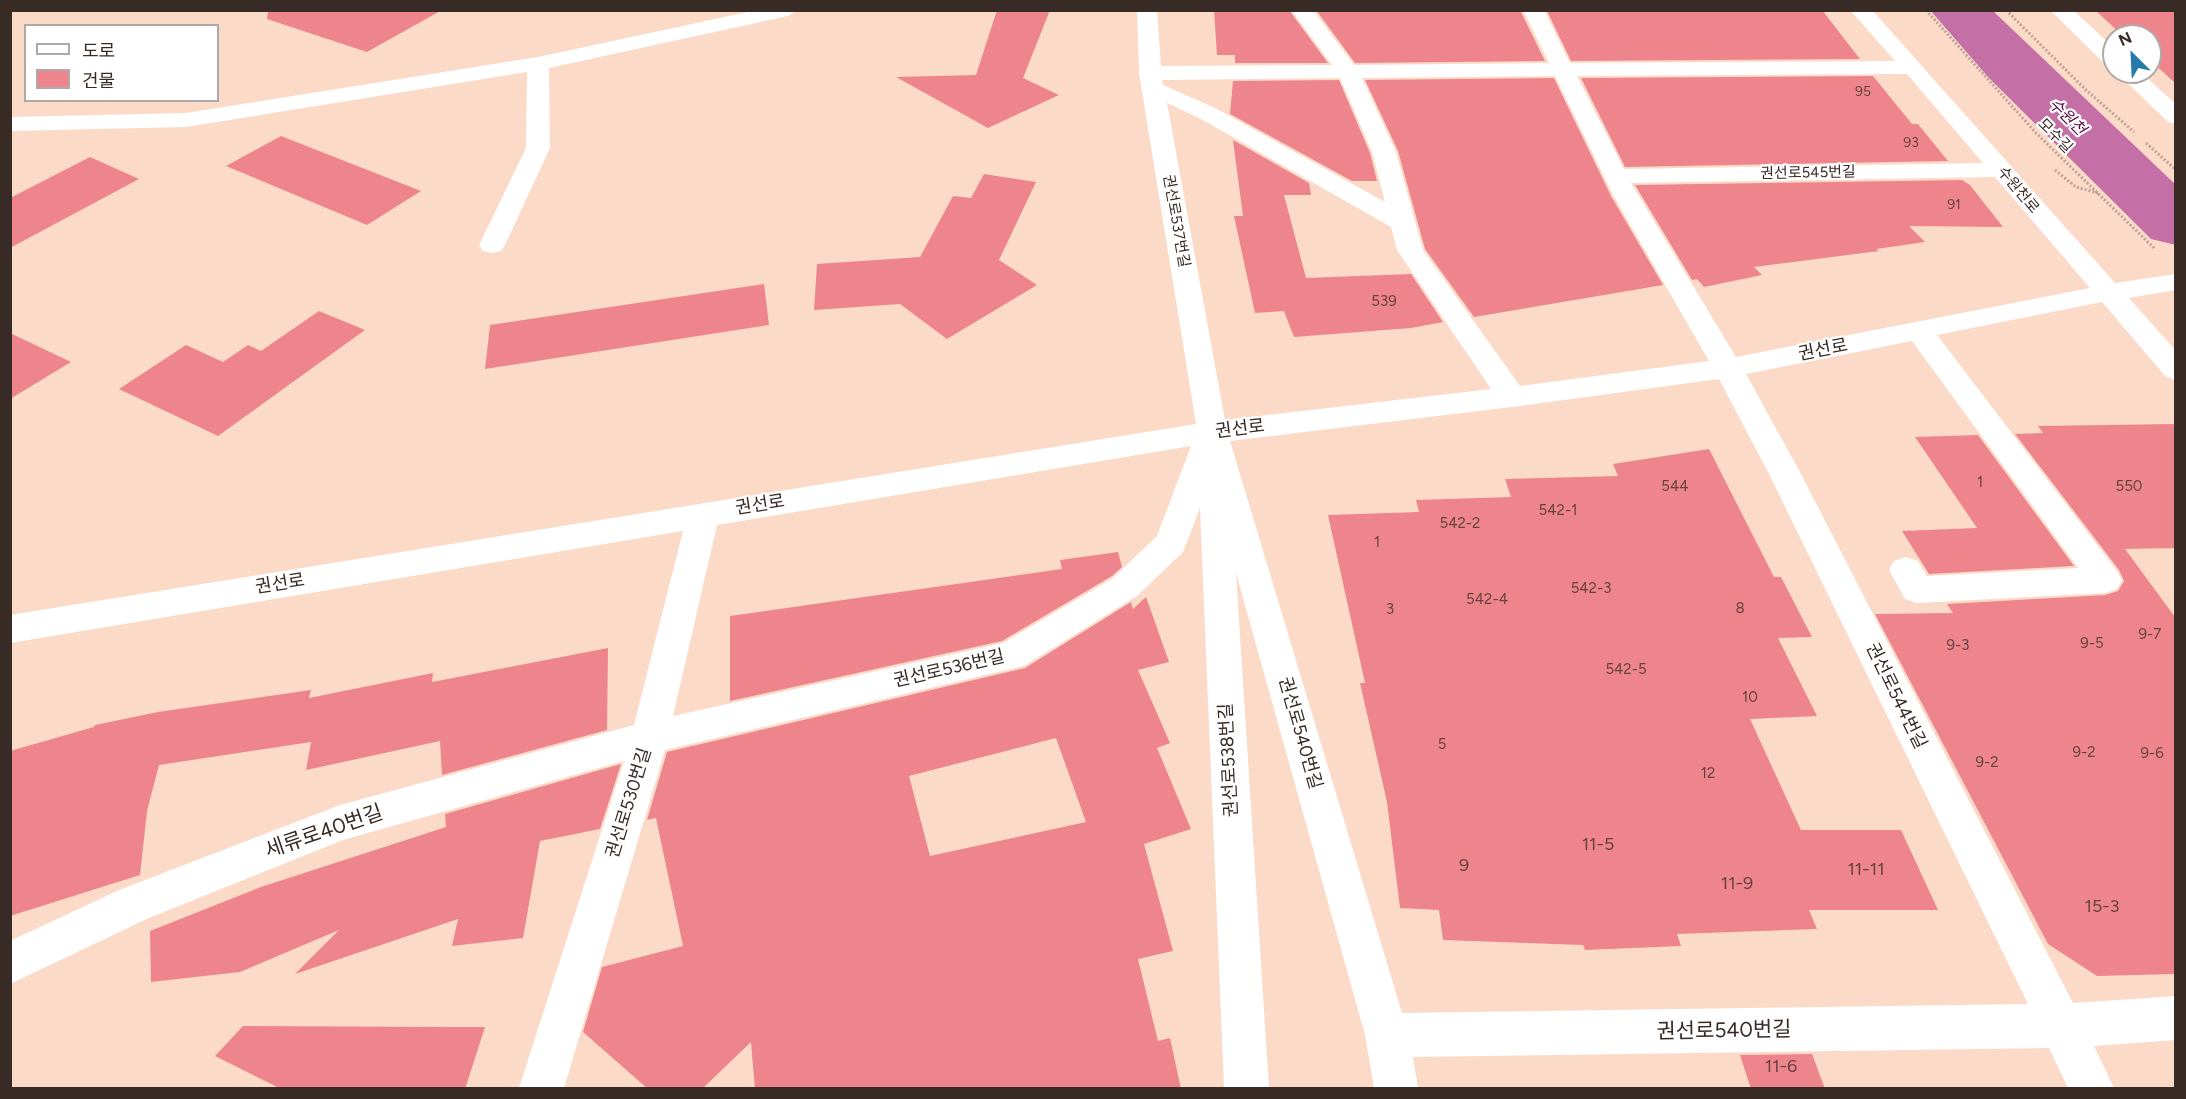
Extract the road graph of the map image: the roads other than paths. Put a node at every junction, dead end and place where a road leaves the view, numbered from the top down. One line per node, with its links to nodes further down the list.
1 (788, 10): 8 (street)
2 (1147, 10): 12 (street, 권선로537번길)
3 (1301, 10): 11 (street)
4 (1533, 10): 10 (street)
5 (1860, 10): 9 (street, 수원천로)
6 (2060, 10): 7 (street)
7 (2102, 49)
8 (538, 64): 15 (street); 19 (street)
9 (1913, 67): 10 (street); 16 (street, 수원천로)
10 (1563, 69): 11 (street); 17 (street)
11 (1348, 72): 12 (street); 18 (street)
12 (1152, 81): 18 (street); 26 (street, 권선로537번길)
13 (2140, 84): 14 (street)
14 (2175, 117)
15 (10, 124)
16 (2001, 170): 17 (street, 권선로545번길); 21 (street, 수원천로)
17 (1615, 176): 23 (street)
18 (1403, 224): 25 (street)
19 (492, 245)
20 (2175, 282): 21 (street, 권선로)
21 (2119, 291): 22 (street, 권선로); 24 (street, 수원천로)
22 (1920, 332): 23 (street, 권선로); 28 (street)
23 (1728, 368): 25 (street, 권선로); 33 (street, 권선로544번길)
24 (2175, 370)
25 (1512, 397): 26 (street, 권선로)
26 (1212, 432): 27 (street, 권선로); 30 (street, 권선로536번길); 34 (street, 권선로540번길); 36 (street, 권선로538번길)
27 (703, 514): 29 (street, 권선로); 30 (street, 권선로530번길)
28 (1906, 570)
29 (10, 629)
30 (650, 737): 31 (street, 세류로40번길); 35 (street, 권선로530번길)
31 (10, 963)
32 (2175, 1018): 33 (street)
33 (2060, 1026): 34 (street, 권선로540번길); 38 (street, 권선로544번길)
34 (1388, 1035): 37 (street, 권선로540번길)
35 (542, 1089)
36 (1246, 1089)
37 (1396, 1089)
38 (2092, 1089)

